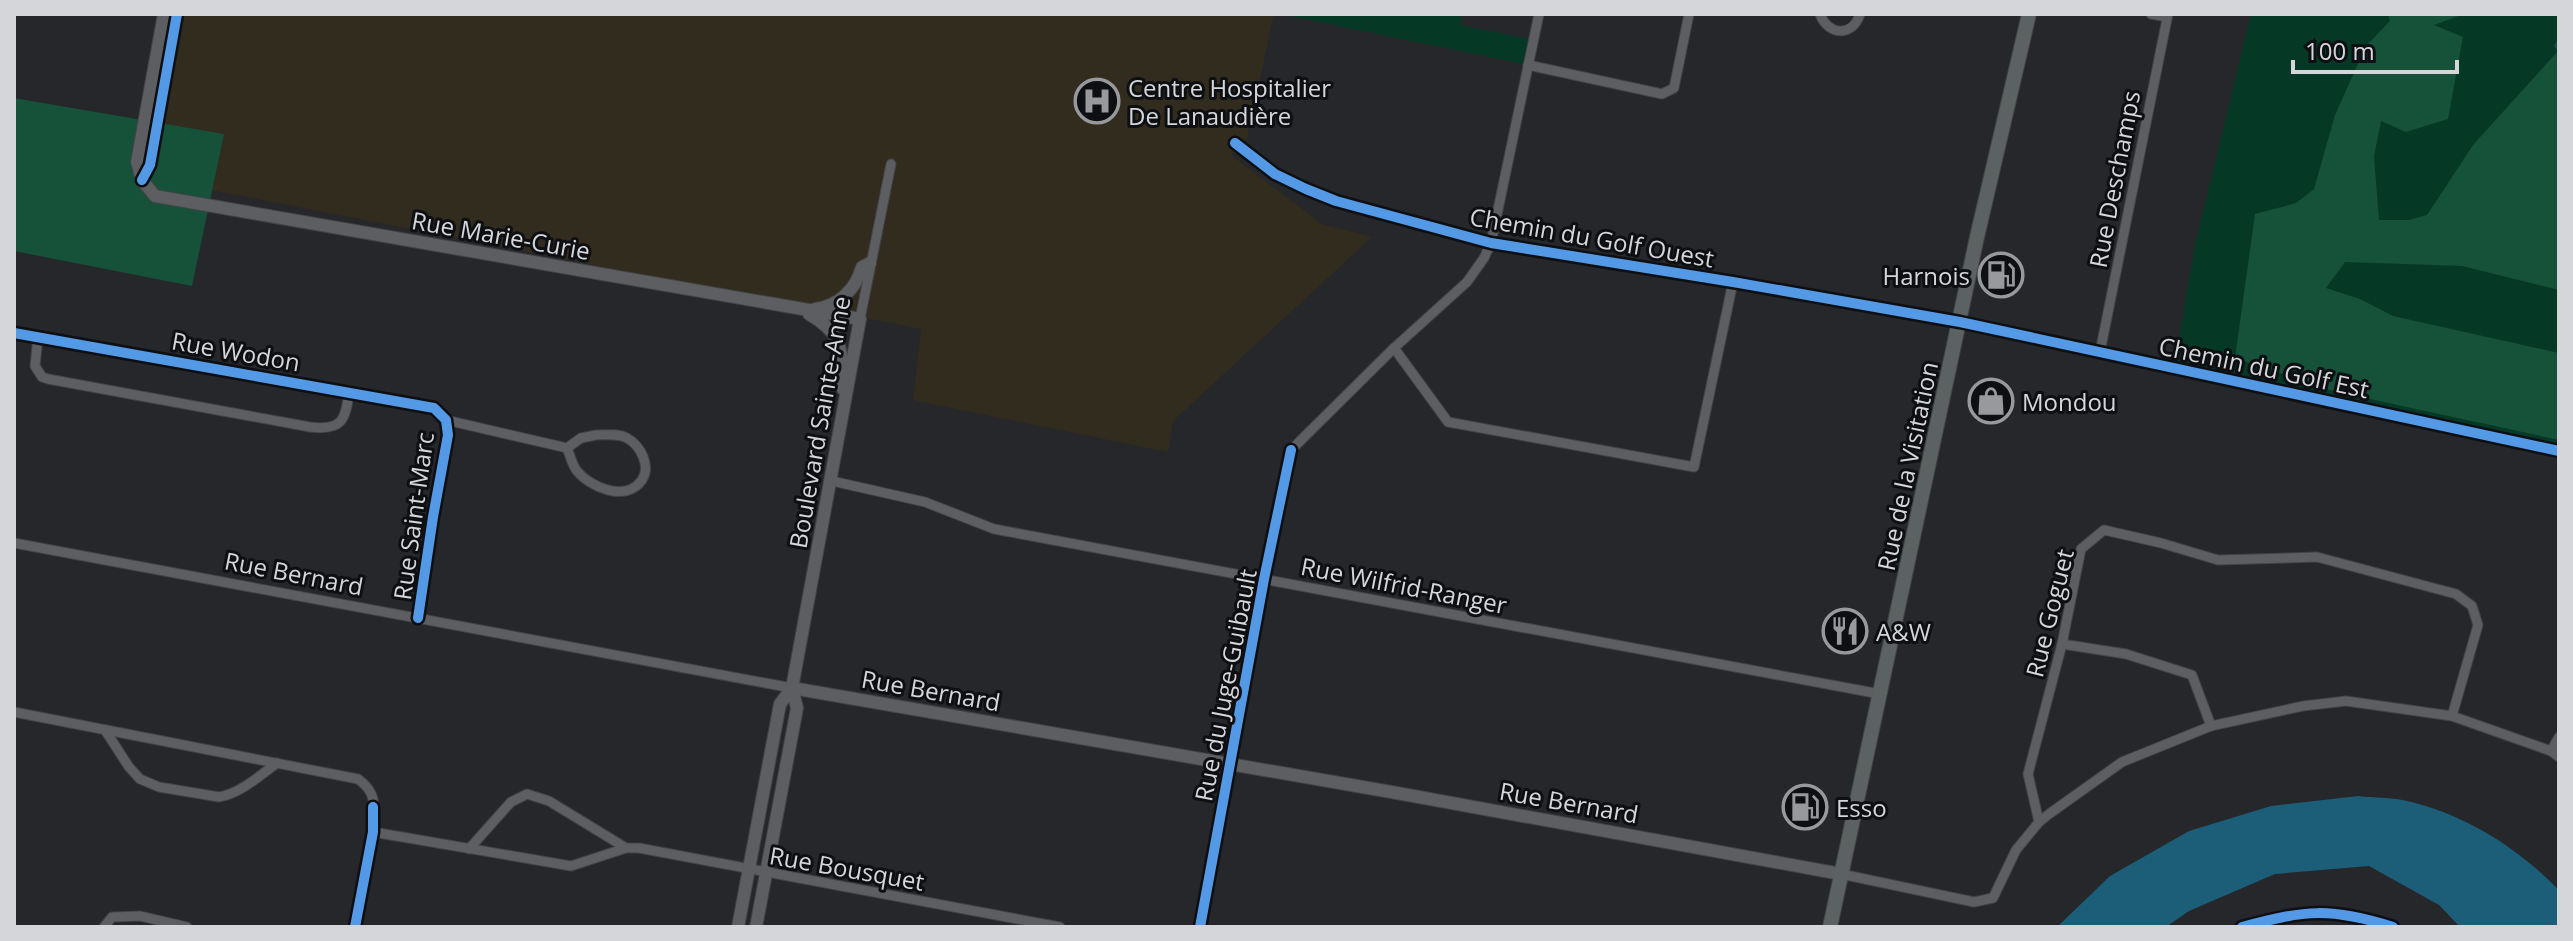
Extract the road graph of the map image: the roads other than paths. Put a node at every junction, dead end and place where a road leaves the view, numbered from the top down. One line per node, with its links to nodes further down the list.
1 (164, 14): 13 (street)
2 (177, 14): 13 (street)
3 (1539, 14): 10 (street, Rue du Juge-Guibault)
4 (1689, 14): 10 (street)
5 (1820, 14): 6 (street)
6 (1860, 14)
7 (2029, 14): 20 (main road, Rue de la Visitation)
8 (2151, 14): 9 (street)
9 (2168, 16): 24 (street, Rue Deschamps)
10 (1528, 65): 14 (street, Rue du Juge-Guibault)
11 (1235, 143): 14 (street, Chemin du Golf Ouest)
12 (891, 164): 15 (street, Boulevard Sainte-Anne)
13 (142, 180): 17 (street, Rue Marie-Curie)
14 (1491, 243): 16 (street, Chemin du Golf Ouest); 23 (street, Rue du Juge-Guibault)
15 (870, 263): 18 (street); 19 (street, Boulevard Sainte-Anne)
16 (1733, 282): 20 (street, Chemin du Golf Ouest); 23 (street)
17 (787, 307): 18 (street, Rue Marie-Curie); 26 (street)
18 (803, 310): 19 (street, Rue Marie-Curie)
19 (860, 319): 26 (street, Boulevard Sainte-Anne)
20 (1960, 322): 24 (street, Chemin du Golf Est); 36 (main road, Rue de la Visitation)
21 (14, 333): 22 (street, Rue Wodon)
22 (38, 337): 25 (street, Rue Wodon); 25 (street)
23 (1394, 348): 32 (street, Rue du Juge-Guibault)
24 (2100, 352): 29 (street, Chemin du Golf Est)
25 (349, 391): 27 (street, Rue Wodon)
26 (845, 404): 30 (street, Boulevard Sainte-Anne)
27 (446, 420): 28 (street, Rue Wodon); 33 (street, Rue Saint-Marc)
28 (567, 448): 28 (street)
29 (2559, 451)
30 (832, 481): 32 (street, Rue Wilfrid-Ranger); 35 (street, Boulevard Sainte-Anne)
31 (14, 543): 33 (street, Rue Bernard)
32 (1264, 579): 36 (street, Rue Wilfrid-Ranger); 44 (street, Rue du Juge-Guibault)
33 (418, 618): 35 (street, Rue Bernard)
34 (2062, 644): 38 (street, Rue Goguet); 39 (street); 45 (street, Rue Goguet)
35 (792, 688): 44 (street, Rue Bernard); 49 (street, Boulevard Sainte-Anne); 50 (street, Boulevard Sainte-Anne)
36 (1880, 694): 51 (main road, Rue de la Visitation)
37 (14, 712): 40 (street)
38 (2452, 716): 39 (street); 42 (street)
39 (2211, 726): 45 (street)
40 (105, 730): 43 (street); 43 (street)
41 (2559, 737): 42 (street)
42 (2555, 754)
43 (277, 763): 46 (street)
44 (1230, 765): 51 (street, Rue Bernard); 58 (street, Rue du Juge-Guibault)
45 (2039, 822): 51 (street)
46 (373, 832): 48 (street, Rue Bousquet); 54 (street)
47 (626, 848): 48 (street, Rue Bousquet); 48 (street, Rue Bousquet); 49 (street, Rue Bousquet)
48 (469, 849)
49 (749, 870): 50 (street, Rue Bousquet); 55 (street, Boulevard Sainte-Anne)
50 (766, 873): 56 (street, Boulevard Sainte-Anne); 57 (street, Rue Bousquet)
51 (1841, 874): 59 (main road, Rue de la Visitation)
52 (104, 927): 53 (street)
53 (187, 927)
54 (355, 927)
55 (738, 927)
56 (756, 927)
57 (1060, 927)
58 (1200, 927)
59 (1830, 927)
60 (2242, 927): 61 (street)
61 (2393, 927)

